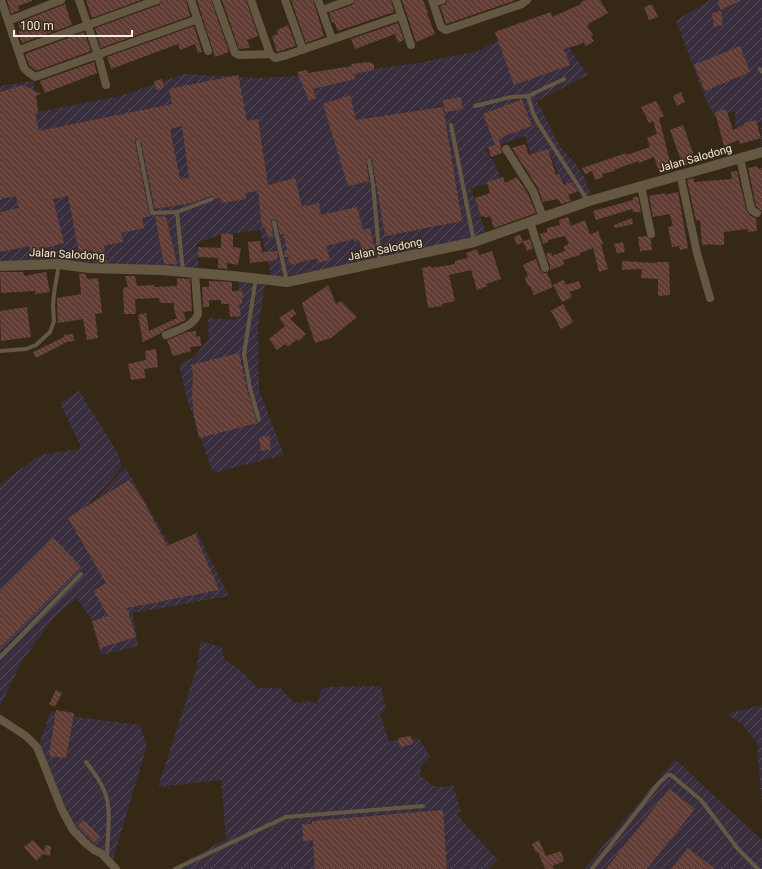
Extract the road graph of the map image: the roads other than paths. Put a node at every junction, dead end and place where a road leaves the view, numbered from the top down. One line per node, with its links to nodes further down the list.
1 (1, 0): 21 (street)
2 (33, 0): 17 (street)
3 (61, 0): 17 (street)
4 (79, 0): 22 (street)
5 (157, 0): 22 (street)
6 (191, 0): 20 (street)
7 (216, 0): 28 (street)
8 (261, 0): 15 (street)
9 (285, 0): 26 (street)
10 (318, 0): 18 (street)
11 (350, 0): 18 (street)
12 (396, 0): 19 (street)
13 (442, 0): 16 (street)
14 (527, 0): 16 (street)
15 (252, 2): 28 (street)
16 (432, 2)
17 (37, 9): 21 (street)
18 (322, 10): 23 (street)
19 (401, 16): 23 (street); 24 (street)
20 (198, 19): 27 (street); 29 (street)
21 (8, 21): 25 (street)
22 (88, 25): 25 (street); 29 (street)
23 (332, 39): 26 (street)
24 (411, 45)
25 (19, 50): 29 (street)
26 (303, 50): 28 (street)
27 (208, 51)
28 (270, 54)
29 (98, 55): 31 (street)
30 (564, 79): 32 (lane)
31 (106, 85)
32 (528, 96): 33 (lane); 43 (lane)
33 (475, 106)
34 (451, 125): 50 (lane)
35 (138, 142): 44 (lane)
36 (506, 149): 46 (street)
37 (762, 152): 38 (street, Jalan Salodong)
38 (740, 158): 40 (street, Jalan Salodong); 45 (street)
39 (369, 160): 51 (lane)
40 (680, 174): 41 (street, Jalan Salodong); 59 (street)
41 (641, 186): 43 (street, Jalan Salodong); 49 (street)
42 (212, 199): 44 (lane)
43 (589, 201): 46 (street, Jalan Salodong)
44 (177, 212): 55 (lane)
45 (757, 213)
46 (543, 217): 48 (street, Jalan Salodong)
47 (274, 222): 58 (lane)
48 (530, 222): 50 (street, Jalan Salodong); 54 (street)
49 (650, 234)
50 (474, 242): 51 (street, Jalan Salodong)
51 (380, 263): 58 (street, Jalan Salodong)
52 (59, 264): 53 (street, Jalan Salodong); 55 (street, Jalan Salodong); 61 (lane)
53 (0, 266)
54 (545, 268)
55 (183, 272): 56 (street, Jalan Salodong)
56 (195, 273): 57 (street, Jalan Salodong); 60 (street)
57 (256, 278): 58 (street, Jalan Salodong); 62 (lane)
58 (288, 282)
59 (710, 298)
60 (166, 335)
61 (0, 351)
62 (259, 420)
63 (81, 574): 64 (lane)
64 (0, 657)
65 (0, 719): 68 (street)
66 (86, 762): 68 (lane)
67 (423, 806): 70 (lane)
68 (107, 860): 69 (street)
69 (116, 869)
70 (175, 869)
71 (592, 869): 72 (lane)
72 (758, 869)

